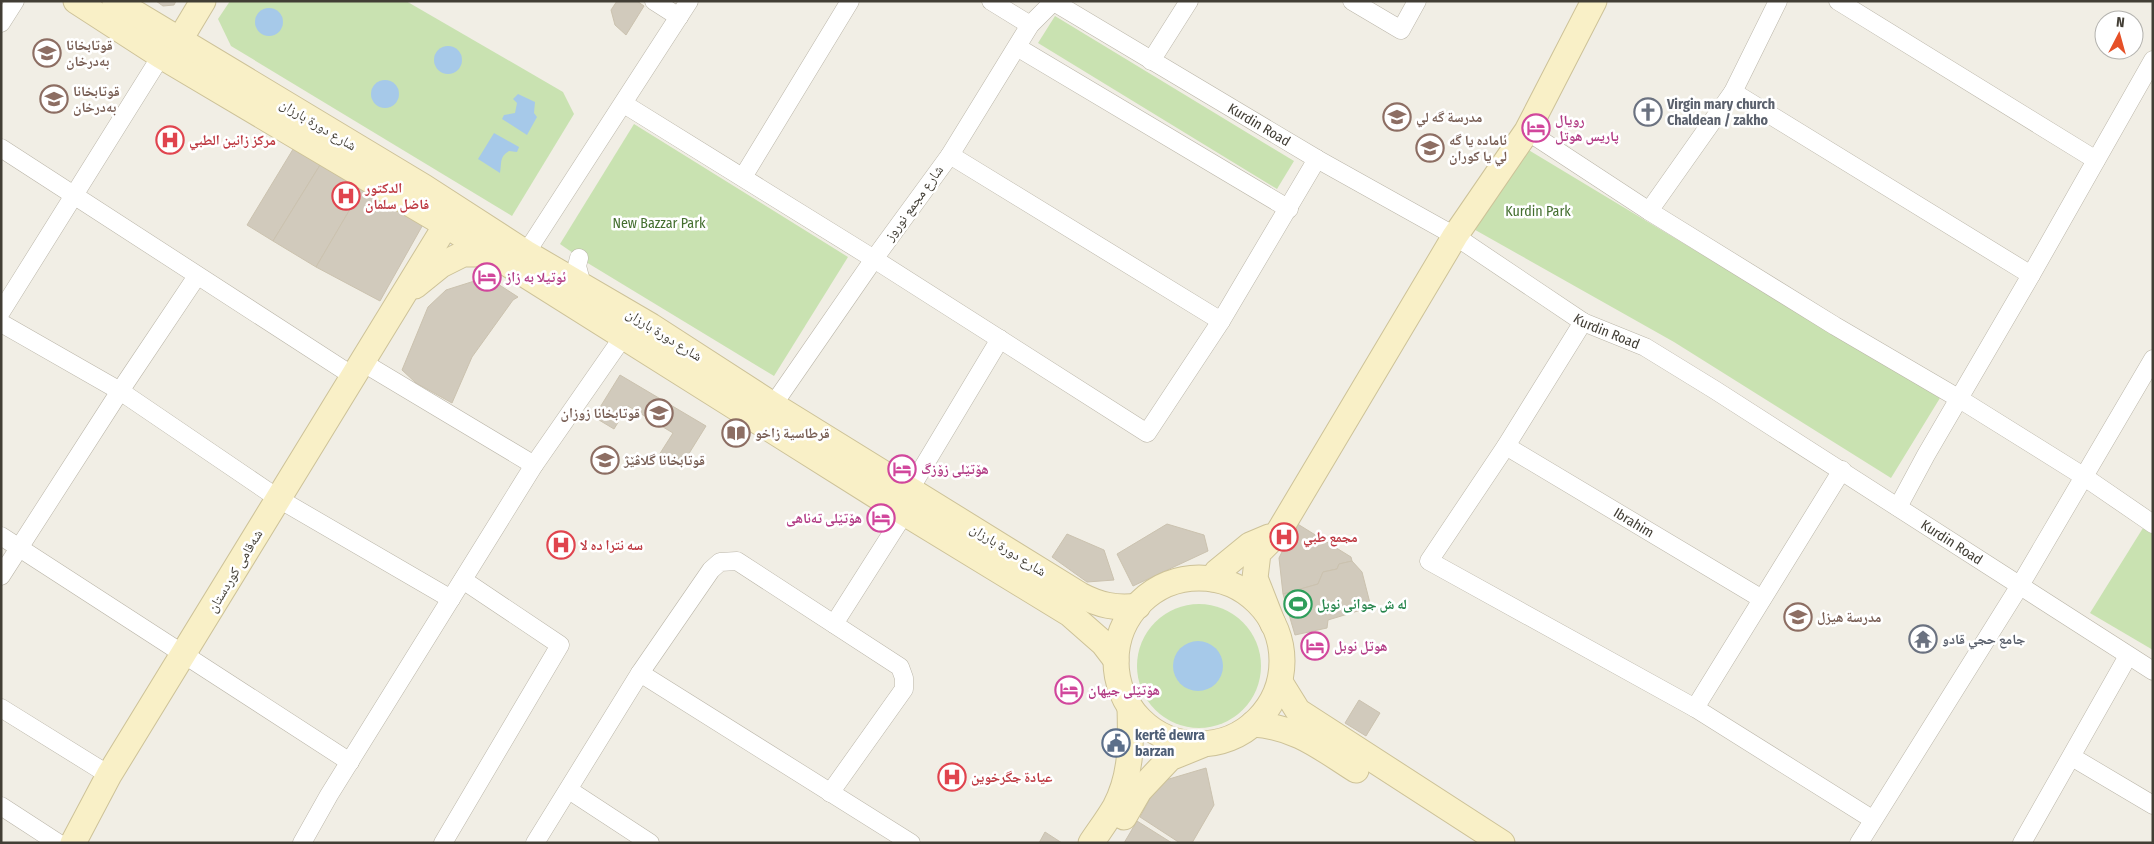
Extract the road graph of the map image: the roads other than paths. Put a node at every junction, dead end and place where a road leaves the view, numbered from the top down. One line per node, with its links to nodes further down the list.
1 (15, 1): 17 (street)
2 (76, 1): 20 (main road)
3 (115, 1): 20 (main road)
4 (204, 1): 20 (main road)
5 (654, 1): 16 (street)
6 (689, 1): 16 (street)
7 (850, 1): 30 (street)
8 (991, 1): 18 (street)
9 (1054, 1): 18 (street, شارع مجمع نوروز); 22 (street, Kurdin Road)
10 (1189, 1): 22 (street)
11 (1352, 1): 12 (street)
12 (1416, 1)
13 (1594, 1): 25 (main road)
14 (1778, 1): 23 (street)
15 (1838, 1): 29 (street)
16 (679, 17): 24 (street)
17 (1, 23)
18 (1030, 26): 19 (street, شارع مجمع نوروز)
19 (1017, 47): 27 (street, شارع مجمع نوروز); 32 (street)
20 (179, 54): 31 (street); 34 (main road, شارع دورة بارزان); 36 (main road, شارع دورة بارزان)
21 (2153, 60): 29 (street)
22 (1151, 61): 28 (street, Kurdin Road)
23 (1733, 92): 33 (street); 40 (street)
24 (624, 104): 30 (street); 36 (street)
25 (1526, 131): 33 (street); 35 (main road)
26 (1, 148): 31 (street)
27 (950, 154): 39 (street, شارع مجمع نوروز); 45 (street)
28 (1317, 159): 32 (street); 35 (street, Kurdin Road)
29 (2096, 160): 40 (street)
30 (743, 178): 39 (street)
31 (73, 195): 41 (street); 44 (street)
32 (1288, 209): 45 (street)
33 (1649, 211): 53 (street)
34 (446, 224): 37 (main road, شارع دورة بارزان); 43 (main road, شەقامی کوردستان)
35 (1455, 236): 47 (street, Kurdin Road); 64 (main road)
36 (526, 253): 42 (main road, شارع دورة بارزان)
37 (492, 254): 43 (main road, شەقامی کوردستان); 48 (main road, شارع دورة بارزان)
38 (579, 258): 42 (street)
39 (874, 258): 49 (street); 54 (street, شارع مجمع نوروز)
40 (2031, 275): 53 (street)
41 (197, 276): 51 (street); 52 (street)
42 (582, 285): 54 (main road, شارع دورة بارزان)
43 (400, 299): 51 (main road, شەقامی کوردستان)
44 (1, 312)
45 (1221, 321): 49 (street)
46 (1, 322): 52 (street)
47 (1583, 322): 55 (street); 57 (street, Kurdin Road)
48 (623, 337): 56 (street); 62 (main road, شارع دورة بارزان)
49 (1000, 339): 59 (street)
50 (2153, 359): 58 (street)
51 (357, 370): 56 (street); 60 (main road, شەقامی کوردستان)
52 (120, 392): 60 (street); 66 (street)
53 (1958, 398): 58 (street); 61 (street)
54 (773, 405): 59 (main road, شارع دورة بارزان)
55 (1506, 446): 72 (street, Ibrahim); 84 (street)
56 (534, 465): 69 (street)
57 (1842, 470): 61 (street, Kurdin Road); 72 (street)
58 (2084, 476): 63 (street); 70 (street)
59 (910, 489): 73 (main road, شارع دورة بارزان)
60 (279, 499): 71 (street); 76 (main road, شەقامی کوردستان)
61 (1898, 507): 70 (street, Kurdin Road)
62 (904, 514): 74 (street); 78 (main road, شارع دورة بارزان)
63 (2153, 524)
64 (1278, 533): 68 (main road); 75 (main road)
65 (1, 536): 66 (street)
66 (19, 548): 67 (street); 76 (street)
67 (1, 576)
68 (1213, 579): 73 (main road); 75 (main road)
69 (464, 580): 71 (street); 98 (street)
70 (2019, 586): 77 (street, Kurdin Road); 94 (street)
71 (451, 599): 88 (street)
72 (1762, 599): 84 (street)
73 (1138, 606): 78 (main road)
74 (834, 624): 80 (street); 91 (street)
75 (1274, 624): 81 (main road)
76 (185, 654): 88 (street); 89 (main road, شەقامی کوردستان)
77 (2128, 656): 79 (street, Kurdin Road); 87 (street)
78 (1116, 660): 83 (main road)
79 (2153, 671)
80 (640, 673): 90 (street); 91 (street)
81 (1280, 682): 85 (main road); 105 (main road)
82 (1, 708): 89 (street)
83 (1130, 708): 86 (main road); 102 (main road)
84 (1695, 708): 94 (street)
85 (1253, 724): 86 (main road); 104 (main road)
86 (1204, 744): 103 (main road)
87 (2072, 757): 92 (street); 107 (street)
88 (350, 762): 97 (street)
89 (109, 775): 96 (main road, شەقامی کوردستان)
90 (569, 790): 99 (street); 100 (street)
91 (830, 793): 101 (street)
92 (2153, 805)
93 (1, 806): 95 (street)
94 (1872, 819): 106 (street)
95 (58, 843)
96 (73, 843)
97 (302, 843)
98 (443, 843)
99 (535, 843)
100 (650, 843)
101 (911, 843)
102 (1091, 843)
103 (1109, 843)
104 (1472, 843)
105 (1502, 843)
106 (1859, 843)
107 (2022, 843)

